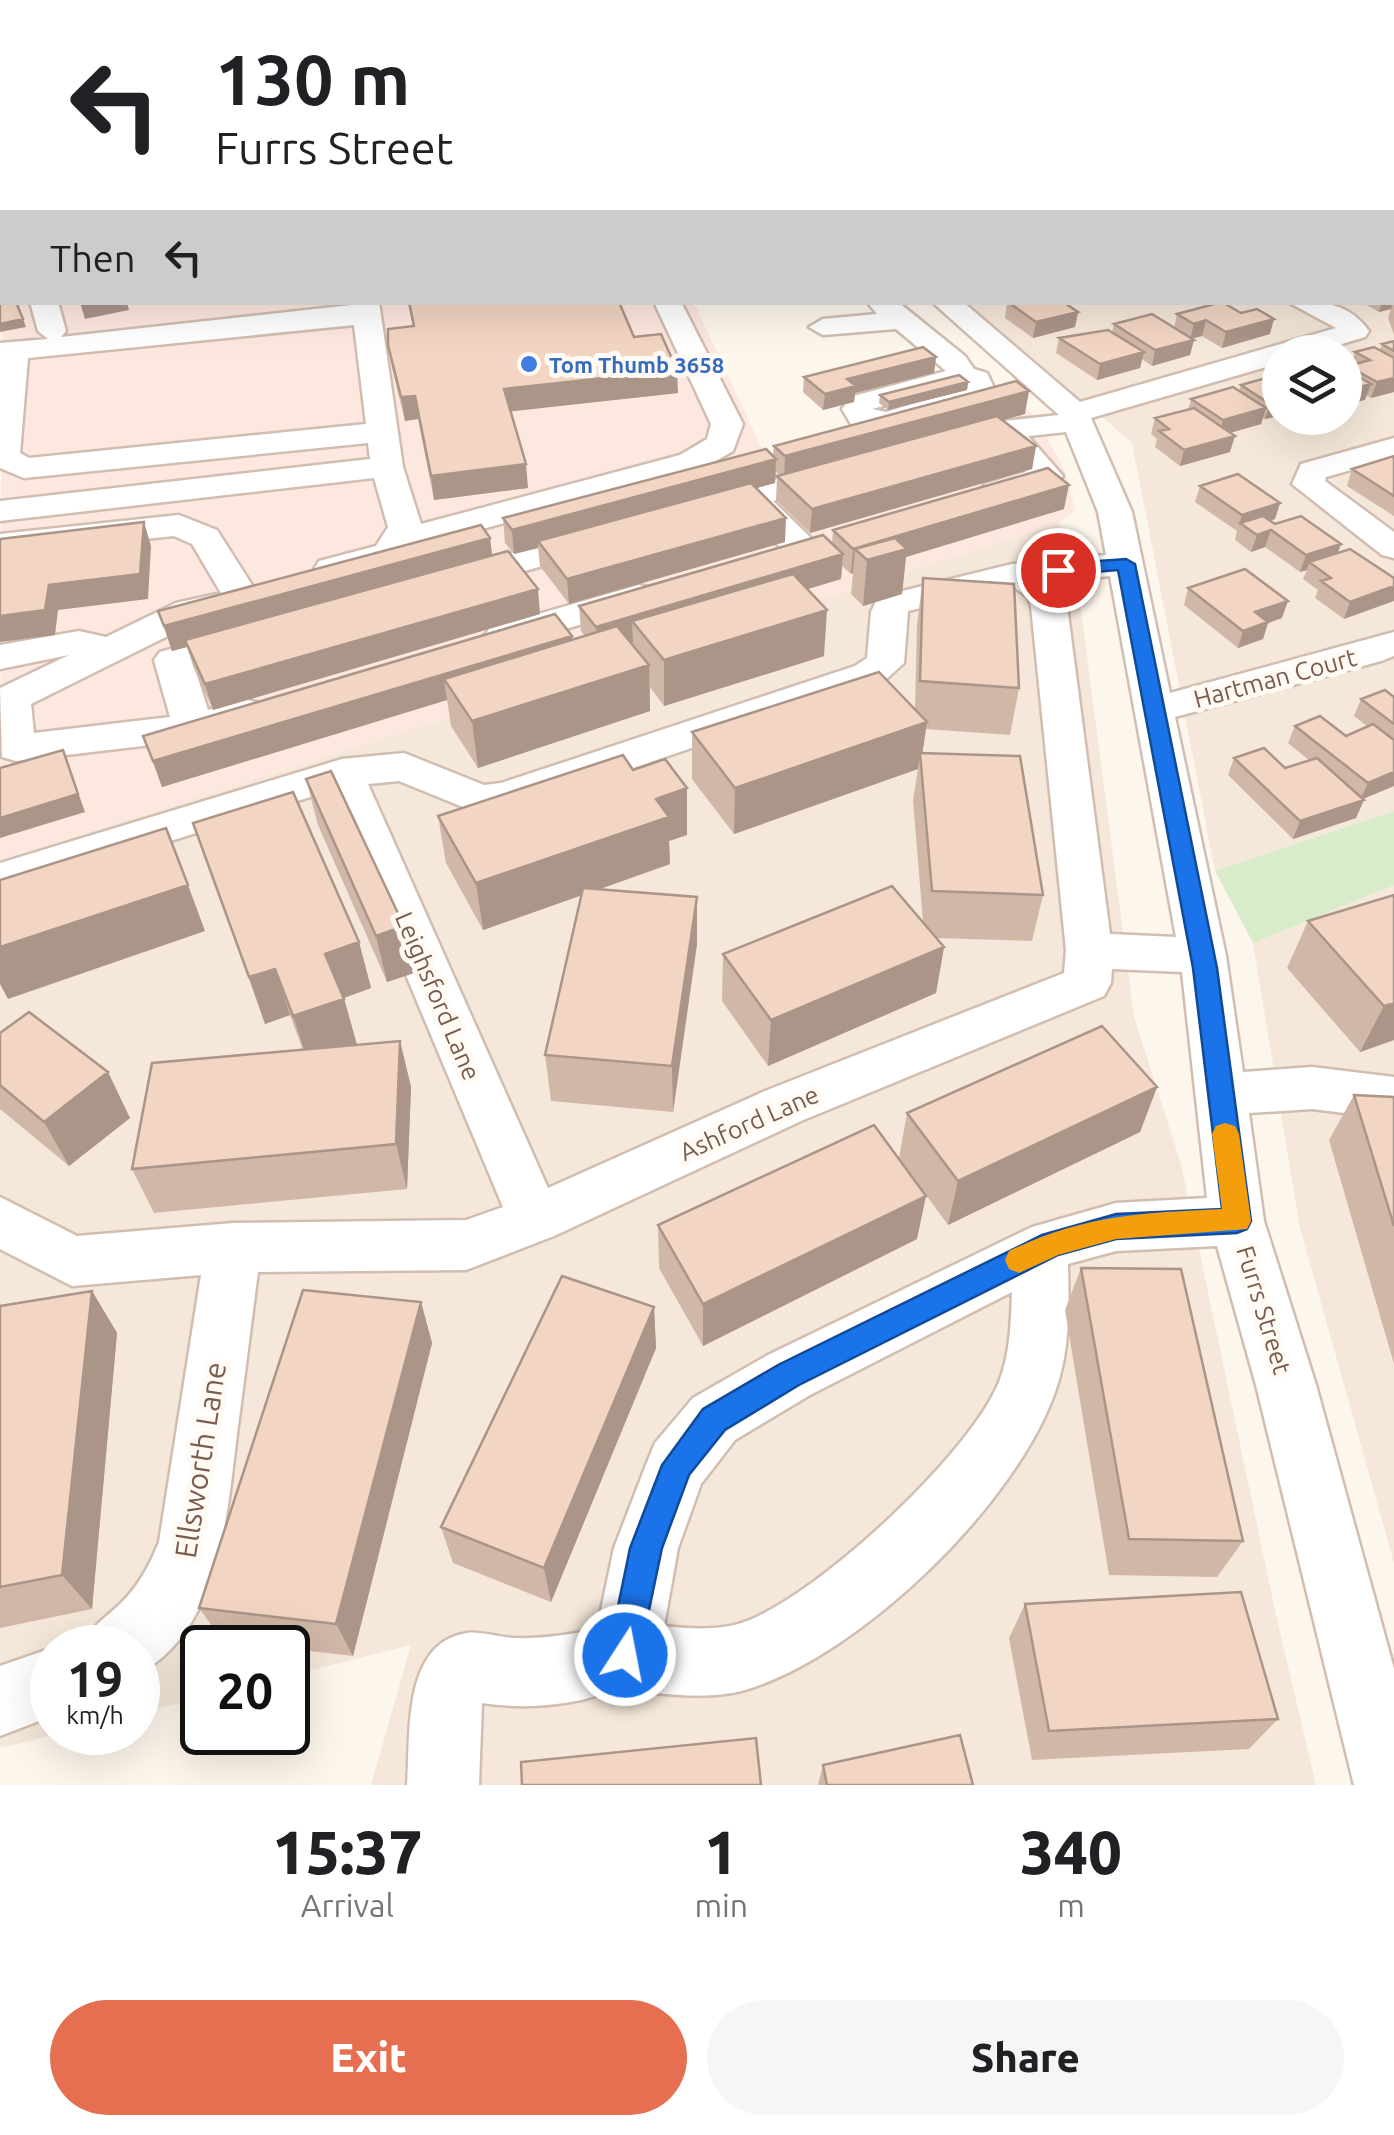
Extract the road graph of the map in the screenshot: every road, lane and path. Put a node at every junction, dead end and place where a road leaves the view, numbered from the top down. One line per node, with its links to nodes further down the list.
1 (45, 305): 10 (street)
2 (234, 305): 8 (street)
3 (669, 305): 26 (street)
4 (948, 305): 13 (street, Furrs Street)
5 (1308, 305): 11 (street)
6 (366, 309): 8 (street); 16 (street)
7 (889, 311): 9 (street); 13 (street)
8 (200, 314): 10 (street); 12 (street)
9 (822, 327)
10 (52, 332): 12 (street)
11 (1342, 335)
12 (5, 347): 16 (street)
13 (1006, 352): 15 (street, Furrs Street)
14 (1262, 360): 15 (street)
15 (1076, 417): 21 (street); 32 (street, Furrs Street)
16 (382, 432): 19 (street)
17 (1394, 448): 29 (street)
18 (862, 465): 20 (street)
19 (387, 467): 22 (street); 26 (street)
20 (750, 497): 23 (street); 28 (street)
21 (972, 498)
22 (0, 511)
23 (678, 517)
24 (623, 533): 31 (street)
25 (840, 537): 28 (street)
26 (395, 542): 36 (street)
27 (0, 544): 36 (street)
28 (802, 548): 30 (street)
29 (1394, 548)
30 (764, 559)
31 (514, 564): 35 (street); 37 (street)
32 (1126, 564): 33 (street); 45 (street, Furrs Street)
33 (1023, 577): 47 (street); 49 (street)
34 (670, 587): 37 (street)
35 (419, 590)
36 (241, 596): 41 (street)
37 (556, 620): 39 (street)
38 (287, 628): 46 (street)
39 (480, 643)
40 (1394, 643): 45 (street, Hartman Court)
41 (113, 650): 42 (street); 43 (street)
42 (0, 658)
43 (4, 702): 46 (street)
44 (270, 705): 46 (street)
45 (1154, 710): 50 (street, Furrs Street)
46 (193, 727)
47 (342, 773): 48 (street); 53 (street, Leighsford Lane)
48 (0, 879)
49 (1089, 950): 50 (street); 53 (street, Ashford Lane)
50 (1203, 956): 51 (street, Furrs Street)
51 (1220, 1094): 52 (street); 54 (street, Furrs Street)
52 (1394, 1098)
53 (535, 1219): 56 (street, Ashford Lane)
54 (1237, 1221): 57 (street); 63 (street, Furrs Street)
55 (9, 1227): 56 (street, Ashford Lane)
56 (233, 1248): 58 (street, Ellsworth Lane)
57 (1040, 1250): 59 (street); 59 (street)
58 (145, 1625)
59 (625, 1655): 62 (street)
60 (30, 1690): 61 (street)
61 (0, 1701)
62 (443, 1785)
63 (1390, 1785)

